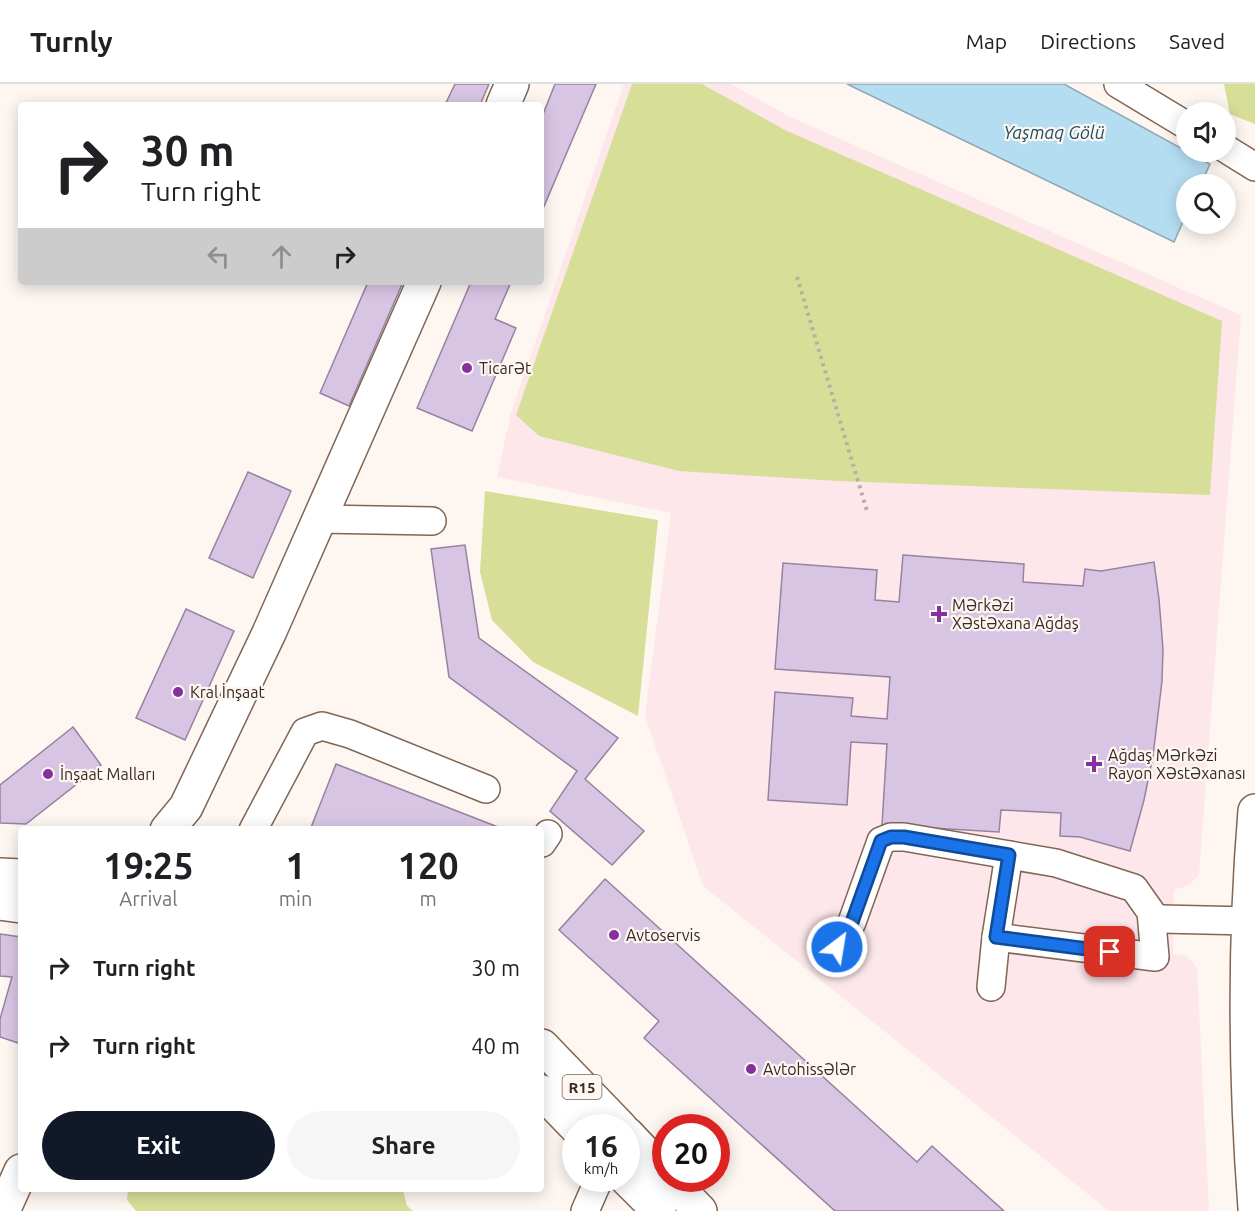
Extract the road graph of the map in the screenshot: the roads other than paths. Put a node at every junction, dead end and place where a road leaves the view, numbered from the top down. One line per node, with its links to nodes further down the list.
1 (512, 84): 3 (main road)
2 (1118, 84): 4 (lane)
3 (504, 102)
4 (1176, 119)
5 (1236, 155): 6 (lane)
6 (1255, 167)
7 (423, 285): 8 (main road)
8 (319, 519): 9 (lane); 12 (main road)
9 (432, 521)
10 (486, 789): 13 (lane)
11 (1255, 811): 20 (main road)
12 (179, 822)
13 (255, 826)
14 (1009, 855): 21 (lane); 21 (lane); 22 (lane)
15 (0, 875): 16 (main road)
16 (18, 876)
17 (0, 903): 18 (main road)
18 (18, 906)
19 (1161, 919): 20 (lane)
20 (1249, 921): 23 (main road)
21 (996, 937): 24 (lane)
22 (837, 947)
23 (1252, 957): 35 (main road)
24 (991, 987)
25 (544, 1048): 28 (main road, R15)
26 (544, 1094): 27 (main road, R15)
27 (563, 1114)
28 (608, 1114)
29 (640, 1148): 30 (main road)
30 (652, 1160)
31 (18, 1178): 36 (main road)
32 (593, 1192): 37 (lane)
33 (640, 1192): 38 (main road)
34 (682, 1192): 39 (main road)
35 (1255, 1208)
36 (3, 1211)
37 (585, 1211)
38 (659, 1211)
39 (700, 1211)

